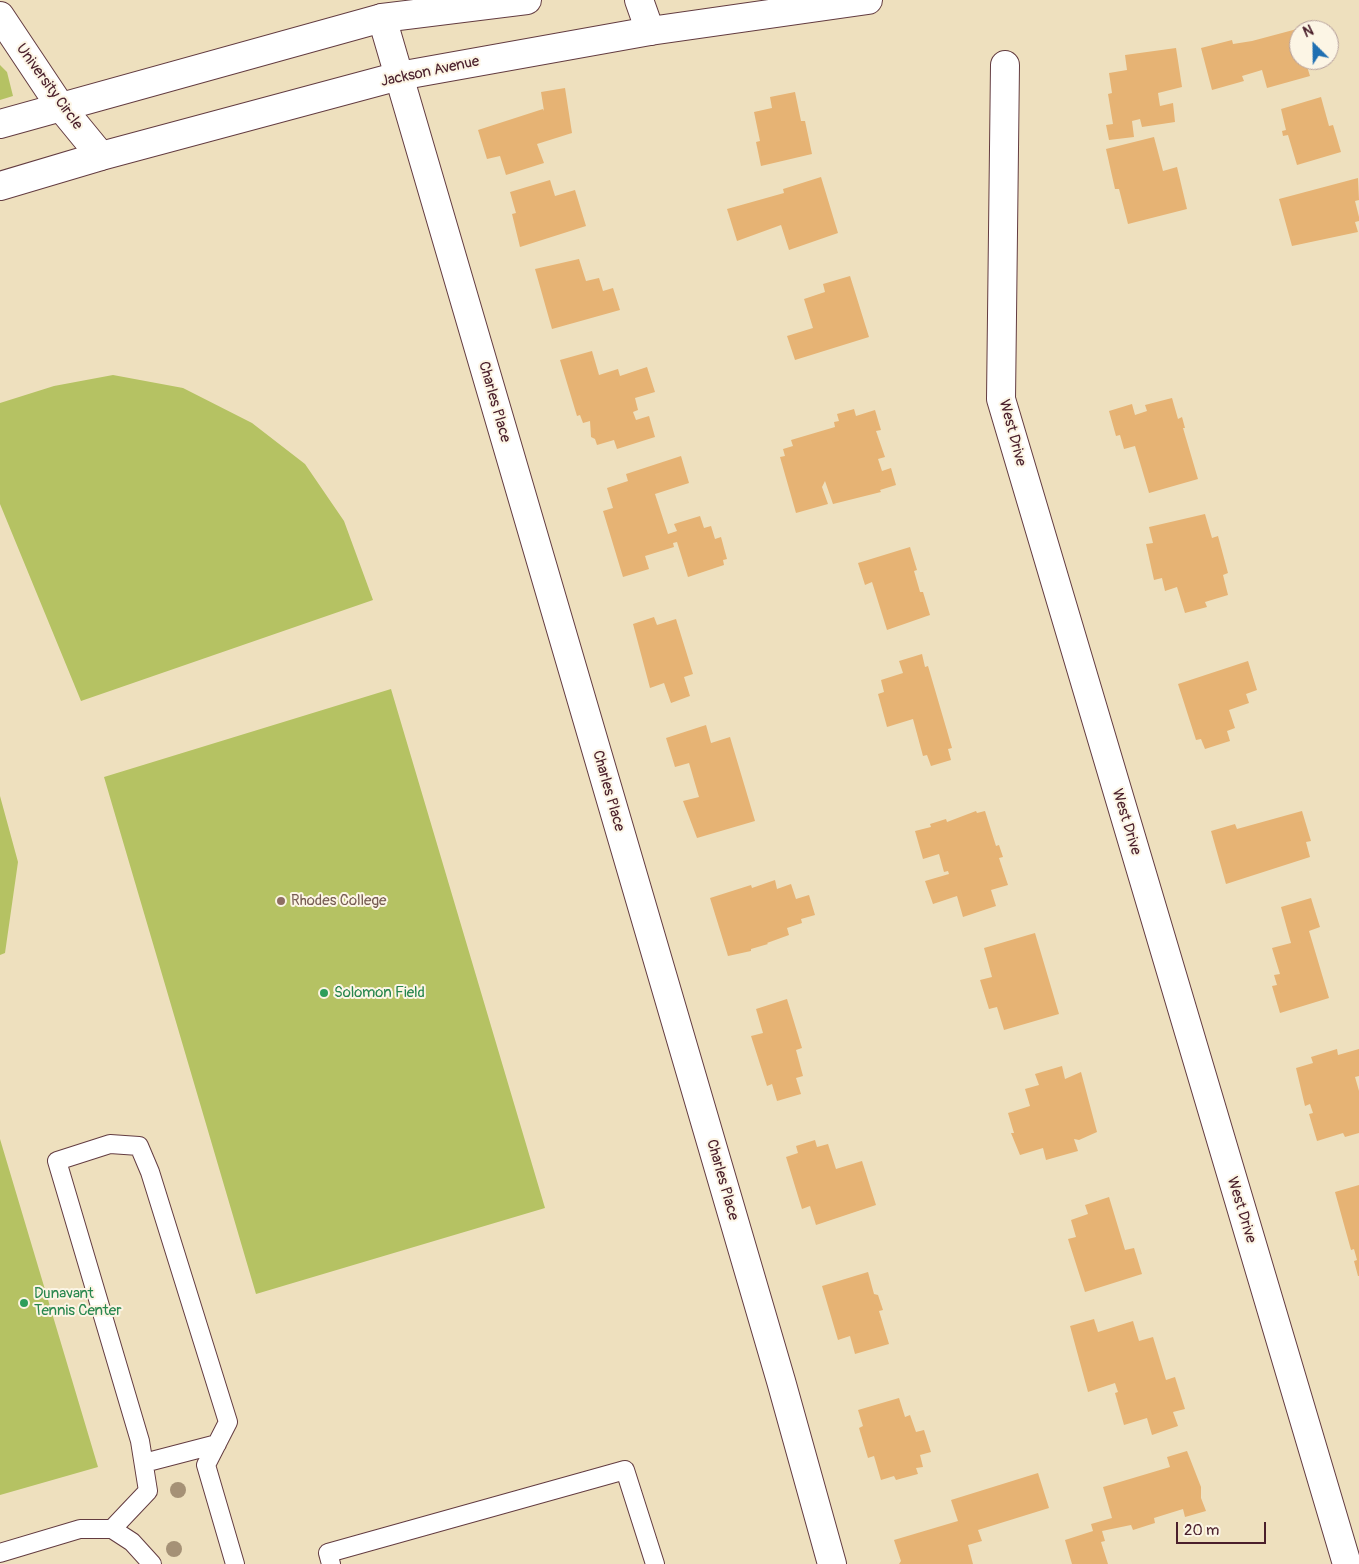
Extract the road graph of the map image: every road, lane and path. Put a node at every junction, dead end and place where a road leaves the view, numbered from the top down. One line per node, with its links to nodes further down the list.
1 (527, 0): 5 (street)
2 (639, 0): 6 (street)
3 (868, 0): 6 (street, Jackson Avenue)
4 (0, 16): 9 (street, University Circle)
5 (382, 18): 8 (street, Charles Place); 9 (street)
6 (650, 31): 8 (street, Jackson Avenue)
7 (1005, 66): 22 (street, West Drive)
8 (399, 76): 11 (street, Jackson Avenue); 21 (street, Charles Place)
9 (60, 106): 10 (street); 11 (street, University Circle)
10 (0, 124)
11 (101, 156): 12 (street, Jackson Avenue)
12 (0, 186)
13 (217, 1444): 14 (lane); 14 (lane); 18 (lane)
14 (144, 1463): 15 (lane)
15 (112, 1529): 16 (lane); 17 (lane)
16 (0, 1553)
17 (152, 1564)
18 (235, 1564)
19 (331, 1564): 20 (lane)
20 (655, 1564)
21 (832, 1564)
22 (1346, 1564)

